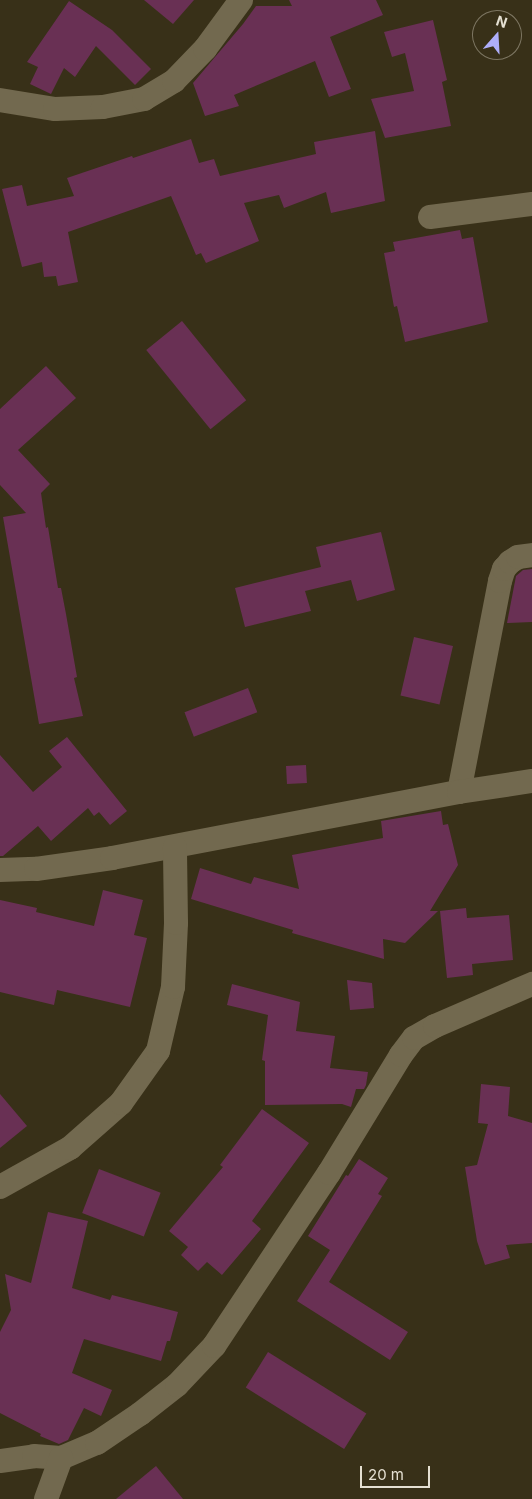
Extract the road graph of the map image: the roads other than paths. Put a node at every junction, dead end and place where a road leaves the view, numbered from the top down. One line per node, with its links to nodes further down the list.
1 (241, 0): 2 (street)
2 (0, 100)
3 (532, 204): 4 (street)
4 (430, 218)
5 (532, 555): 7 (street)
6 (532, 781): 7 (street)
7 (459, 792): 8 (street)
8 (175, 846): 9 (street); 11 (street)
9 (0, 870)
10 (532, 984): 12 (street)
11 (0, 1187)
12 (61, 1458): 13 (street); 14 (street)
13 (0, 1461)
14 (46, 1499)

